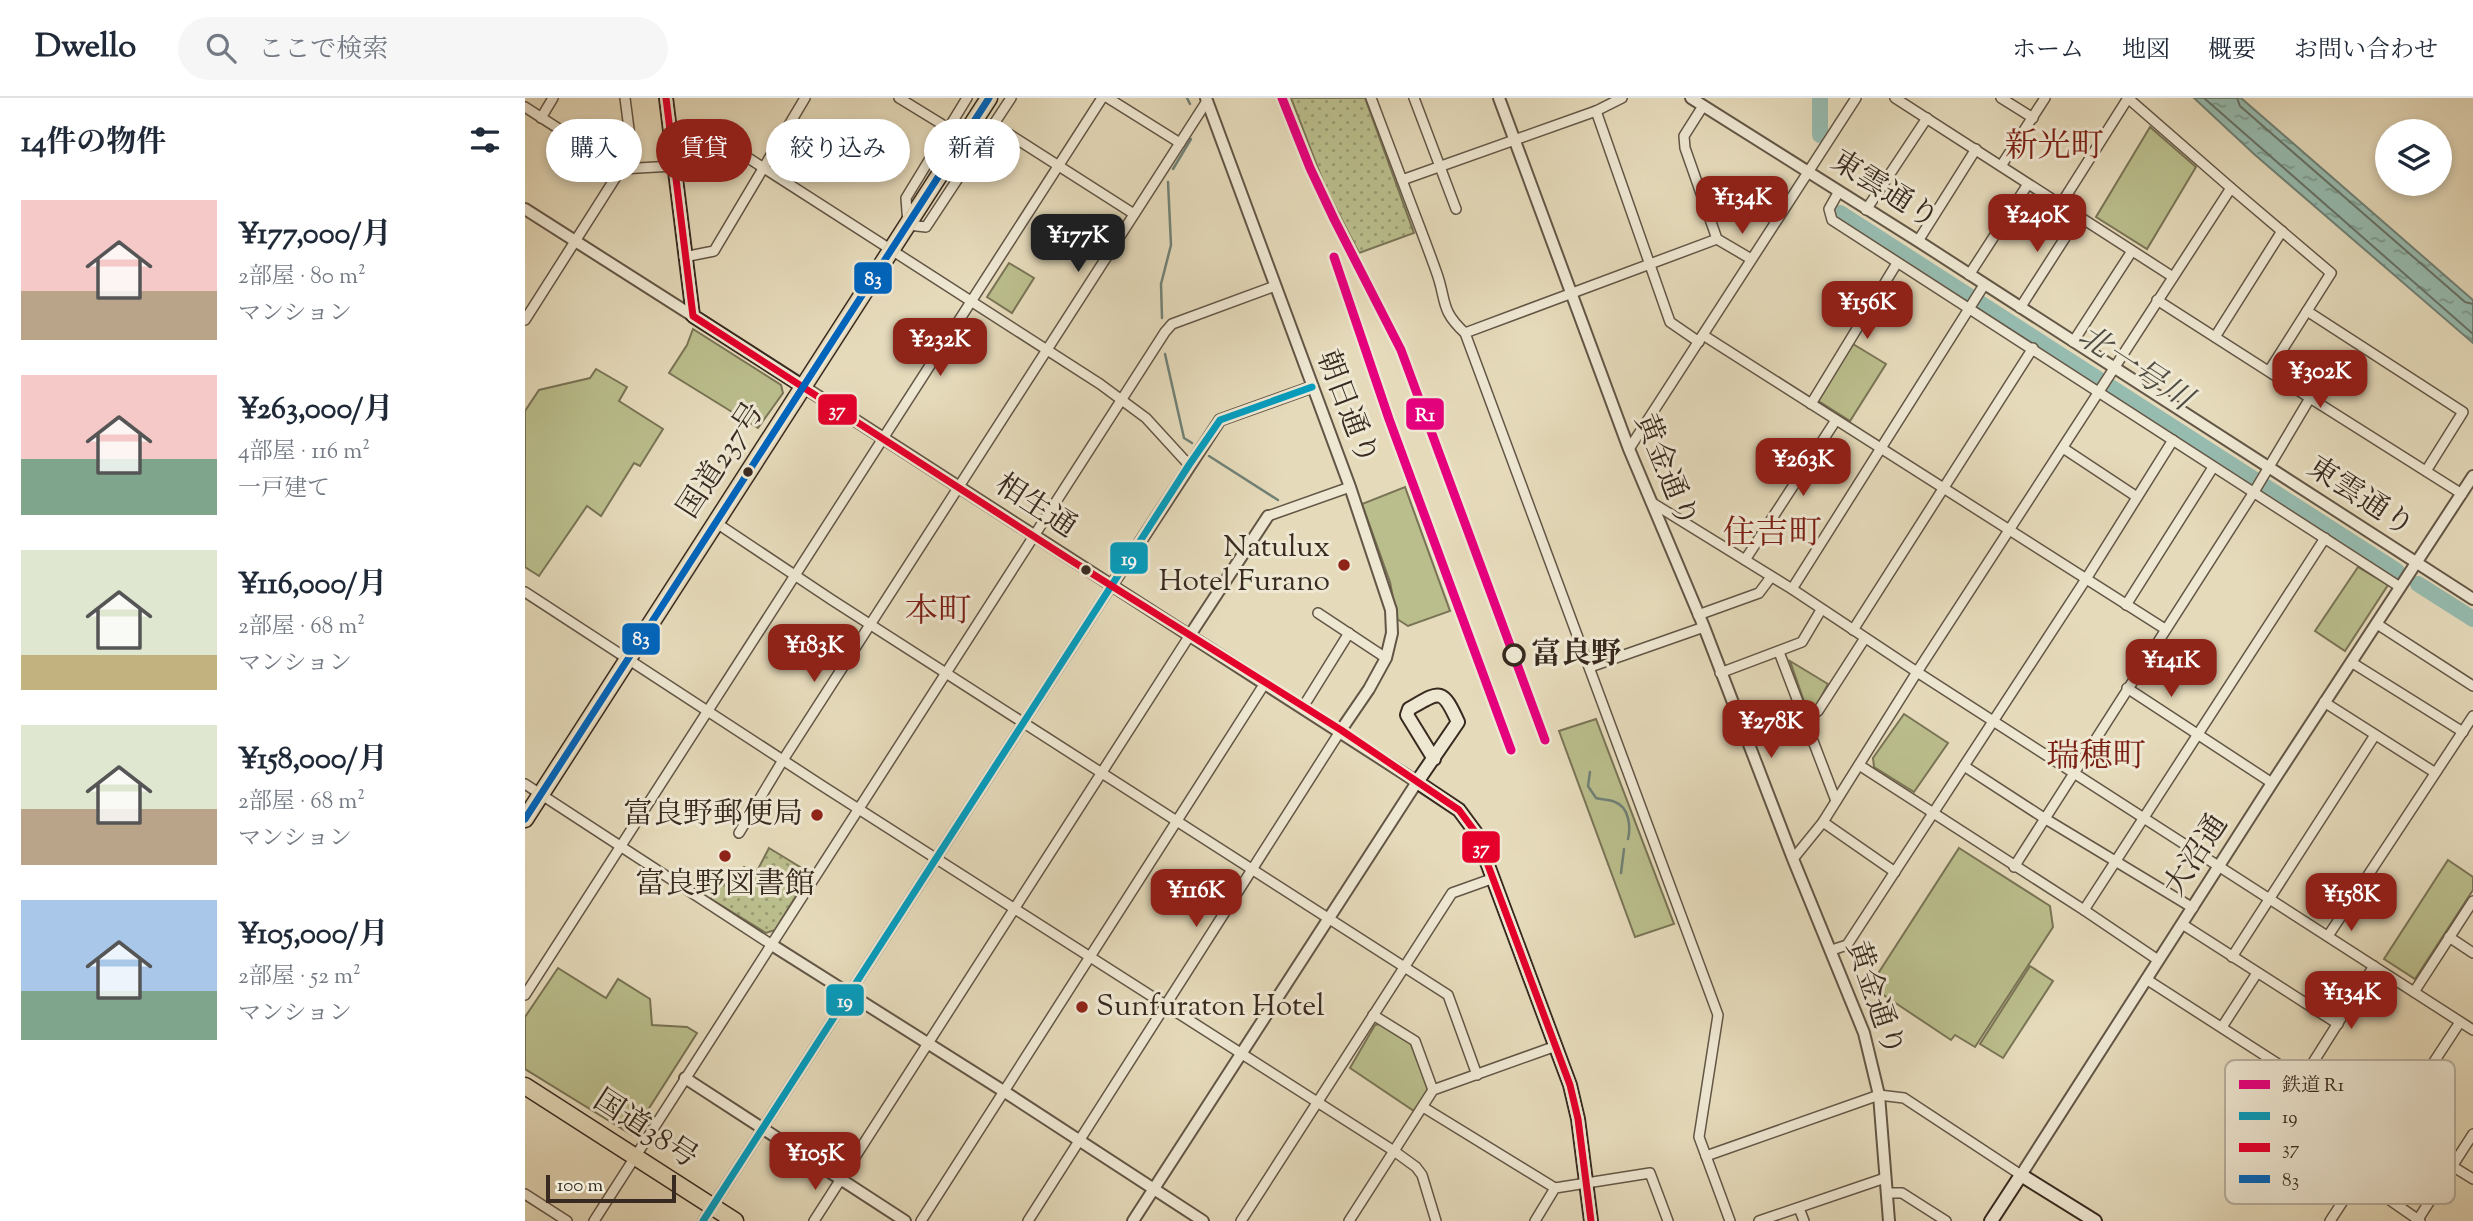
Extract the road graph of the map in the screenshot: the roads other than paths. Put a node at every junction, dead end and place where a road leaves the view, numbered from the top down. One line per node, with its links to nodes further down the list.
1 (553, 98): 25 (street)
2 (625, 98): 28 (street)
3 (666, 98): 29 (main road)
4 (805, 98): 42 (street)
5 (899, 98): 30 (street)
6 (967, 98): 31 (street)
7 (989, 98): 58 (highway, 国道237号)
8 (1011, 98): 32 (street)
9 (1102, 98): 39 (street)
10 (1108, 98): 36 (street)
11 (1371, 98): 45 (street)
12 (1415, 98): 40 (street)
13 (1499, 98): 34 (street, 黄金通り)
14 (1622, 98): 24 (street)
15 (1691, 98): 22 (street, 東雲通り)
16 (1856, 98): 44 (street)
17 (1895, 98): 26 (street)
18 (2001, 98): 27 (street)
19 (2045, 98): 27 (street)
20 (2129, 99): 50 (street); 52 (street)
21 (1207, 100): 36 (street); 72 (street, 朝日通り)
22 (1703, 106): 44 (street, 東雲通り); 60 (street)
23 (525, 107): 25 (street)
24 (1596, 111): 34 (street); 68 (street)
25 (541, 118): 33 (street)
26 (1927, 118): 37 (street); 55 (street)
27 (2033, 118): 41 (street)
28 (628, 119)
29 (669, 119)
30 (933, 119)
31 (954, 119)
32 (996, 119)
33 (546, 121)
34 (1514, 139): 40 (street); 73 (street, 黄金通り)
35 (1020, 141): 39 (street)
36 (1180, 143): 56 (street)
37 (1976, 149): 41 (street); 62 (street)
38 (752, 161): 42 (street)
39 (1059, 165): 56 (street); 75 (street)
40 (1440, 166): 45 (street); 54 (street)
41 (2001, 166): 49 (street)
42 (763, 168): 63 (street); 65 (street)
43 (924, 168): 58 (street)
44 (1808, 172): 51 (street, 東雲通り); 66 (street)
45 (1402, 180): 81 (street)
46 (613, 182): 61 (street)
47 (675, 182): 65 (main road)
48 (955, 182): 58 (street)
49 (2028, 184): 52 (street); 69 (street)
50 (2231, 188): 59 (street); 70 (street)
51 (1838, 193): 55 (street, 東雲通り); 67 (street)
52 (2061, 204): 57 (street)
53 (525, 209): 61 (street)
54 (1456, 209)
55 (1866, 210): 62 (street, 東雲通り)
56 (1134, 214): 86 (street)
57 (2079, 216): 64 (street); 77 (street)
58 (908, 225): 63 (highway, 国道237号)
59 (2282, 231): 78 (street); 82 (street)
60 (1717, 239): 66 (street); 68 (street)
61 (576, 242): 79 (street); 80 (street)
62 (1918, 242): 69 (street, 東雲通り)
63 (892, 251): 75 (street); 90 (highway, 国道237号)
64 (2132, 251): 70 (street); 84 (street)
65 (684, 257): 79 (main road)
66 (1751, 259): 83 (street)
67 (1897, 263): 76 (street); 94 (street)
68 (1650, 264): 73 (street); 83 (street)
69 (1969, 275): 71 (street, 東雲通り)
70 (2173, 277): 74 (street)
71 (1984, 285): 76 (street); 77 (street, 東雲通り)
72 (1275, 286): 91 (street, 朝日通り); 93 (street)
73 (1570, 292): 81 (street); 99 (street, 黄金通り)
74 (2157, 300): 82 (street); 87 (street)
75 (971, 302): 86 (street); 96 (street)
76 (1974, 303): 85 (street); 100 (street)
77 (2020, 308): 84 (street, 東雲通り)
78 (2307, 311): 88 (street); 103 (street)
79 (693, 316): 90 (main road)
80 (525, 320)
81 (1465, 333): 143 (street)
82 (2215, 337): 88 (street)
83 (1701, 339): 94 (street); 99 (street)
84 (2073, 342): 87 (street, 東雲通り)
85 (2033, 348): 89 (street); 108 (street)
86 (1047, 350): 93 (street); 106 (street)
87 (2114, 368): 89 (street); 105 (street, 東雲通り)
88 (2269, 371): 92 (street)
89 (2102, 385): 97 (street); 98 (street)
90 (803, 386): 96 (street, 相生通); 113 (highway, 国道237号)
91 (1311, 387): 101 (street); 107 (street, 朝日通り)
92 (2310, 398): 103 (street); 105 (street)
93 (1122, 399): 101 (street); 115 (street)
94 (1811, 404): 95 (street)
95 (1836, 420): 100 (street); 117 (street)
96 (884, 438): 106 (street, 相生通); 119 (street)
97 (2173, 440): 105 (street); 110 (street)
98 (2063, 448): 110 (street); 114 (street)
99 (1629, 449): 111 (street, 黄金通り)
100 (1881, 449): 108 (street); 124 (street)
101 (1189, 465): 122 (street)
102 (2212, 469): 127 (street)
103 (2426, 471): 109 (street)
104 (2473, 476): 109 (street, 大沼通)
105 (2260, 481): 116 (street); 118 (street, 東雲通り); 134 (street)
106 (960, 487): 115 (street, 相生通); 131 (street)
107 (1350, 487): 112 (street); 140 (street, 朝日通り)
108 (1944, 488): 114 (street); 135 (street)
109 (2462, 494): 118 (street, 大沼通)
110 (2137, 496): 121 (street)
111 (1651, 502): 117 (street); 130 (street, 黄金通り)
112 (1268, 516): 137 (street)
113 (715, 522): 119 (street); 141 (highway, 国道237号)
114 (2011, 530): 121 (street); 144 (street)
115 (1035, 537): 122 (street, 相生通); 145 (street)
116 (2325, 538): 123 (street); 159 (street)
117 (1745, 561): 120 (street)
118 (2416, 564): 123 (street, 大沼通); 126 (street, 東雲通り)
119 (795, 574): 131 (street); 152 (street)
120 (1771, 576): 124 (street); 130 (street)
121 (2086, 579): 127 (street); 155 (street)
122 (1112, 586): 137 (street, 相生通); 156 (street)
123 (2400, 587): 132 (street, 大沼通)
124 (1791, 589): 128 (street)
125 (525, 592): 141 (street)
126 (2473, 599)
127 (2126, 605): 134 (street)
128 (1821, 610): 135 (street); 139 (street)
129 (1318, 613): 136 (street)
130 (1698, 615): 133 (street, 黄金通り)
131 (871, 624): 145 (street); 162 (street)
132 (2377, 624): 142 (street, 大沼通); 148 (street)
133 (1704, 627): 143 (street); 146 (street, 黄金通り)
134 (2165, 629): 149 (street)
135 (1853, 630): 138 (street)
136 (1349, 633): 140 (street); 151 (street)
137 (1190, 635): 147 (street, 相生通); 166 (street)
138 (1865, 638): 144 (street); 154 (street)
139 (1779, 652): 146 (street); 154 (street)
140 (1386, 659): 157 (street, 朝日通り)
141 (628, 660): 152 (street); 171 (highway, 国道237号)
142 (2351, 662): 150 (street, 大沼通); 158 (street)
143 (1590, 667): 237 (street)
144 (1917, 672): 155 (street); 163 (street)
145 (947, 673): 156 (street); 173 (street)
146 (1720, 673): 183 (street, 黄金通り)
147 (1265, 683): 151 (street, 相生通); 178 (street)
148 (2473, 686)
149 (2127, 688): 159 (street); 165 (street)
150 (2324, 702): 160 (street); 169 (street, 大沼通)
151 (1303, 707): 157 (street, 相生通)
152 (707, 711): 162 (street); 181 (street)
153 (2473, 716): 158 (street)
154 (1805, 719): 172 (street)
155 (1994, 721): 164 (street); 165 (street)
156 (1024, 723): 166 (street); 182 (street)
157 (1341, 730): 168 (street, 相生通); 187 (street)
158 (2463, 732): 167 (street)
159 (2198, 735): 169 (street); 176 (street)
160 (2375, 735): 167 (street); 190 (street)
161 (1434, 759): 161 (main road); 168 (main road)
162 (783, 760): 173 (street); 180 (street)
163 (1859, 765): 172 (street); 174 (street)
164 (1964, 766): 174 (street); 175 (street)
165 (2073, 771): 175 (street); 176 (street)
166 (1102, 772): 178 (street); 192 (street)
167 (2434, 772): 197 (street)
168 (1417, 782): 189 (main road); 195 (street)
169 (2272, 783): 185 (street, 大沼通)
170 (525, 784): 171 (street)
171 (541, 794): 177 (highway, 国道237号); 181 (street)
172 (1836, 800): 179 (street)
173 (858, 809): 182 (street); 199 (street)
174 (1933, 813): 186 (street); 188 (street)
175 (2044, 818): 184 (street); 186 (street)
176 (2145, 818): 184 (street); 185 (street)
177 (525, 819)
178 (1177, 821): 187 (street); 203 (street)
179 (1823, 822): 183 (street); 188 (street)
180 (739, 834)
181 (620, 848): 199 (street); 209 (street)
182 (937, 859): 192 (street); 211 (street)
183 (1793, 859): 200 (street, 黄金通り)
184 (2116, 862): 193 (street); 194 (street)
185 (2220, 866): 190 (street); 193 (street, 大沼通)
186 (2014, 867): 194 (street)
187 (1252, 870): 195 (street); 213 (street)
188 (1895, 872): 200 (street)
189 (1494, 878): 206 (street); 220 (main road)
190 (2270, 900): 197 (street); 202 (street)
191 (2473, 901): 198 (street)
192 (1015, 907): 203 (street); 219 (street)
193 (2193, 908): 196 (street, 大沼通)
194 (2084, 910): 204 (street)
195 (1329, 918): 206 (street); 221 (street)
196 (2182, 924): 202 (street); 204 (street, 大沼通)
197 (2328, 936): 205 (street)
198 (2449, 937): 201 (street); 210 (street)
199 (772, 945): 211 (street); 226 (street)
200 (1832, 950): 230 (street, 黄金通り)
201 (2473, 953)
202 (2232, 957): 207 (street)
203 (1091, 958): 213 (street); 229 (street)
204 (2158, 960): 208 (street, 大沼通)
205 (2374, 965): 210 (street); 216 (street)
206 (1405, 966): 214 (street); 225 (street)
207 (2257, 973): 216 (street); 217 (street)
208 (2147, 979): 217 (street); 241 (street, 大沼通)
209 (529, 980): 212 (street)
210 (2414, 992): 215 (street)
211 (849, 994): 219 (street); 233 (street)
212 (525, 995)
213 (1166, 1004): 221 (street); 235 (street)
214 (1373, 1015): 228 (street); 231 (street)
215 (2461, 1022): 218 (street); 224 (street)
216 (2338, 1024): 223 (street)
217 (2222, 1027): 222 (street)
218 (2473, 1030)
219 (927, 1043): 229 (street); 244 (street)
220 (1556, 1046): 225 (street); 245 (main road)
221 (1242, 1054): 231 (street); 247 (street)
222 (2272, 1060)
223 (2315, 1060)
224 (2436, 1060)
225 (1477, 1075): 228 (street)
226 (685, 1079): 233 (street); 238 (street)
227 (525, 1086): 238 (highway, 国道38号)
228 (1433, 1090): 232 (street)
229 (1005, 1092): 235 (street); 262 (street)
230 (1879, 1095): 237 (street); 241 (street); 242 (street, 黄金通り)
231 (1317, 1102): 236 (street); 266 (street)
232 (1423, 1107): 236 (street); 246 (street)
233 (763, 1128): 244 (street); 254 (street)
234 (2473, 1134): 239 (street)
235 (1079, 1142): 247 (street); 263 (street)
236 (1394, 1151): 267 (street); 268 (street)
237 (1706, 1156): 272 (street)
238 (634, 1157): 254 (highway, 国道38号); 258 (street)
239 (2455, 1161)
240 (2455, 1168): 243 (street)
241 (2021, 1175): 255 (main road); 277 (main road)
242 (1885, 1178): 248 (street, 黄金通り); 253 (street)
243 (2473, 1179)
244 (840, 1180): 260 (street); 261 (street)
245 (1587, 1182): 246 (street); 270 (main road); 271 (street)
246 (1555, 1188): 269 (street)
247 (1154, 1189): 264 (street); 265 (street)
248 (1887, 1193): 275 (street, 黄金通り); 276 (street)
249 (525, 1194): 257 (street)
250 (2341, 1204): 278 (street)
251 (2395, 1204): 256 (street)
252 (2428, 1204): 256 (street)
253 (1799, 1208): 273 (street); 274 (street)
254 (708, 1214): 259 (highway, 国道38号)
255 (2087, 1219)
256 (2418, 1220)
257 (567, 1221)
258 (594, 1221)
259 (735, 1221)
260 (814, 1221)
261 (905, 1221)
262 (921, 1221)
263 (1028, 1221)
264 (1133, 1221)
265 (1203, 1221)
266 (1241, 1221)
267 (1349, 1221)
268 (1436, 1221)
269 (1535, 1221)
270 (1591, 1221)
271 (1668, 1221)
272 (1730, 1221)
273 (1759, 1221)
274 (1804, 1221)
275 (1889, 1221)
276 (1946, 1221)
277 (1991, 1221)
278 (2330, 1221)

